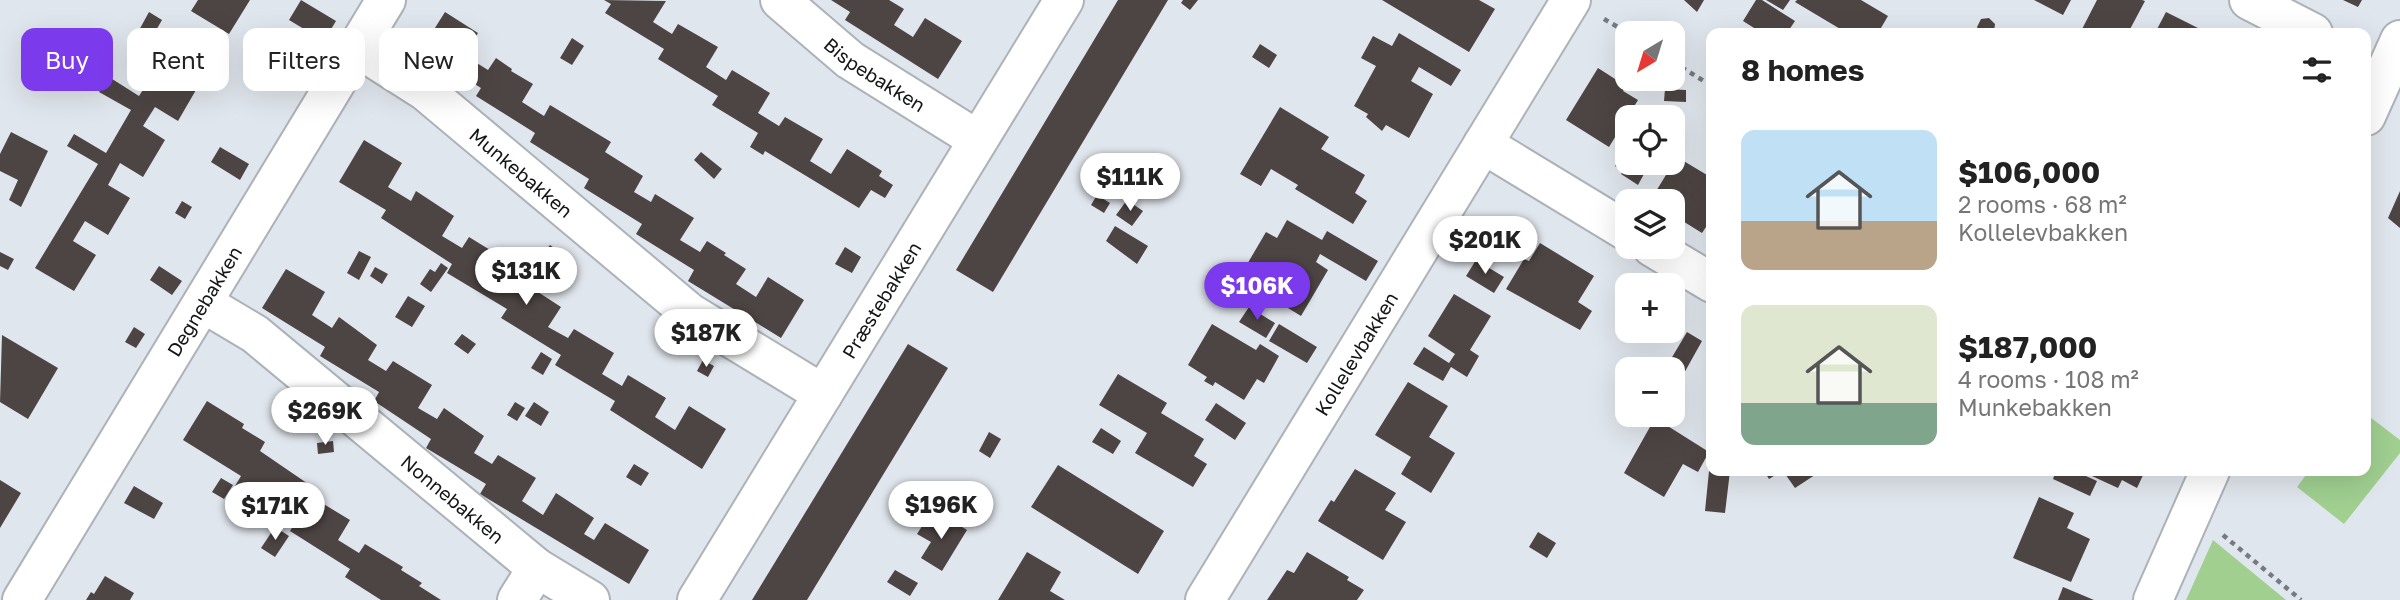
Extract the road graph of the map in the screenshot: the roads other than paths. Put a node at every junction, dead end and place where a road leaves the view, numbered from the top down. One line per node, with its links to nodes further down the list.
1 (386, 0): 7 (street, Degnebakken)
2 (780, 0): 12 (street, Bispebakken)
3 (1064, 0): 12 (street, Præstebakken)
4 (1571, 0): 13 (street, Kollelevbakken)
5 (2249, 0): 6 (street)
6 (2303, 28)
7 (365, 33)
8 (365, 53): 18 (street, Munkebakken)
9 (2384, 58): 11 (street)
10 (330, 91): 17 (street, Degnebakken)
11 (2371, 100)
12 (978, 140): 18 (street, Præstebakken)
13 (1483, 144): 14 (street); 25 (street, Kollelevbakken)
14 (1615, 224)
15 (1672, 259): 16 (street)
16 (1706, 279)
17 (203, 303): 20 (street, Nonnebakken); 21 (street, Degnebakken)
18 (823, 394): 24 (street, Præstebakken)
19 (2208, 476): 26 (street)
20 (537, 568): 22 (street); 23 (street)
21 (22, 600)
22 (517, 600)
23 (590, 600)
24 (697, 600)
25 (1205, 600)
26 (2153, 600)

